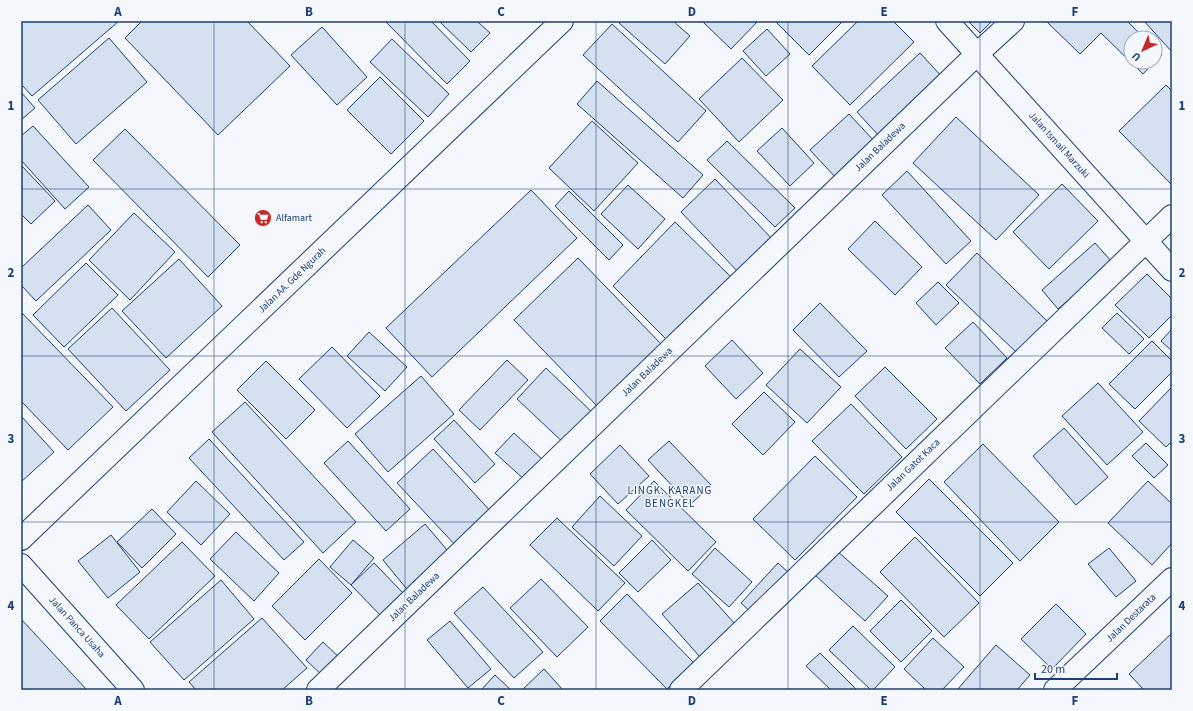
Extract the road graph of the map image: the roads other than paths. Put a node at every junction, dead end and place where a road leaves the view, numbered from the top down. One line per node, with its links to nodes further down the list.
1 (562, 21): 8 (street, Jalan AA. Gde Ngurah)
2 (946, 21): 4 (street, Jalan Ismail Marzuki)
3 (1013, 21): 4 (street, Jalan Baladewa)
4 (977, 54): 6 (street, Jalan Ismail Marzuki); 12 (street, Jalan Baladewa)
5 (1172, 216): 6 (street, Jalan Gatot Kaca)
6 (1146, 240): 7 (street, Jalan Ismail Marzuki); 13 (street, Jalan Gatot Kaca)
7 (1172, 270)
8 (21, 539)
9 (21, 565): 11 (street, Jalan Panca Usaha)
10 (1172, 579): 14 (street, Jalan Destarata)
11 (133, 690)
12 (318, 690)
13 (681, 690)
14 (1056, 690)

